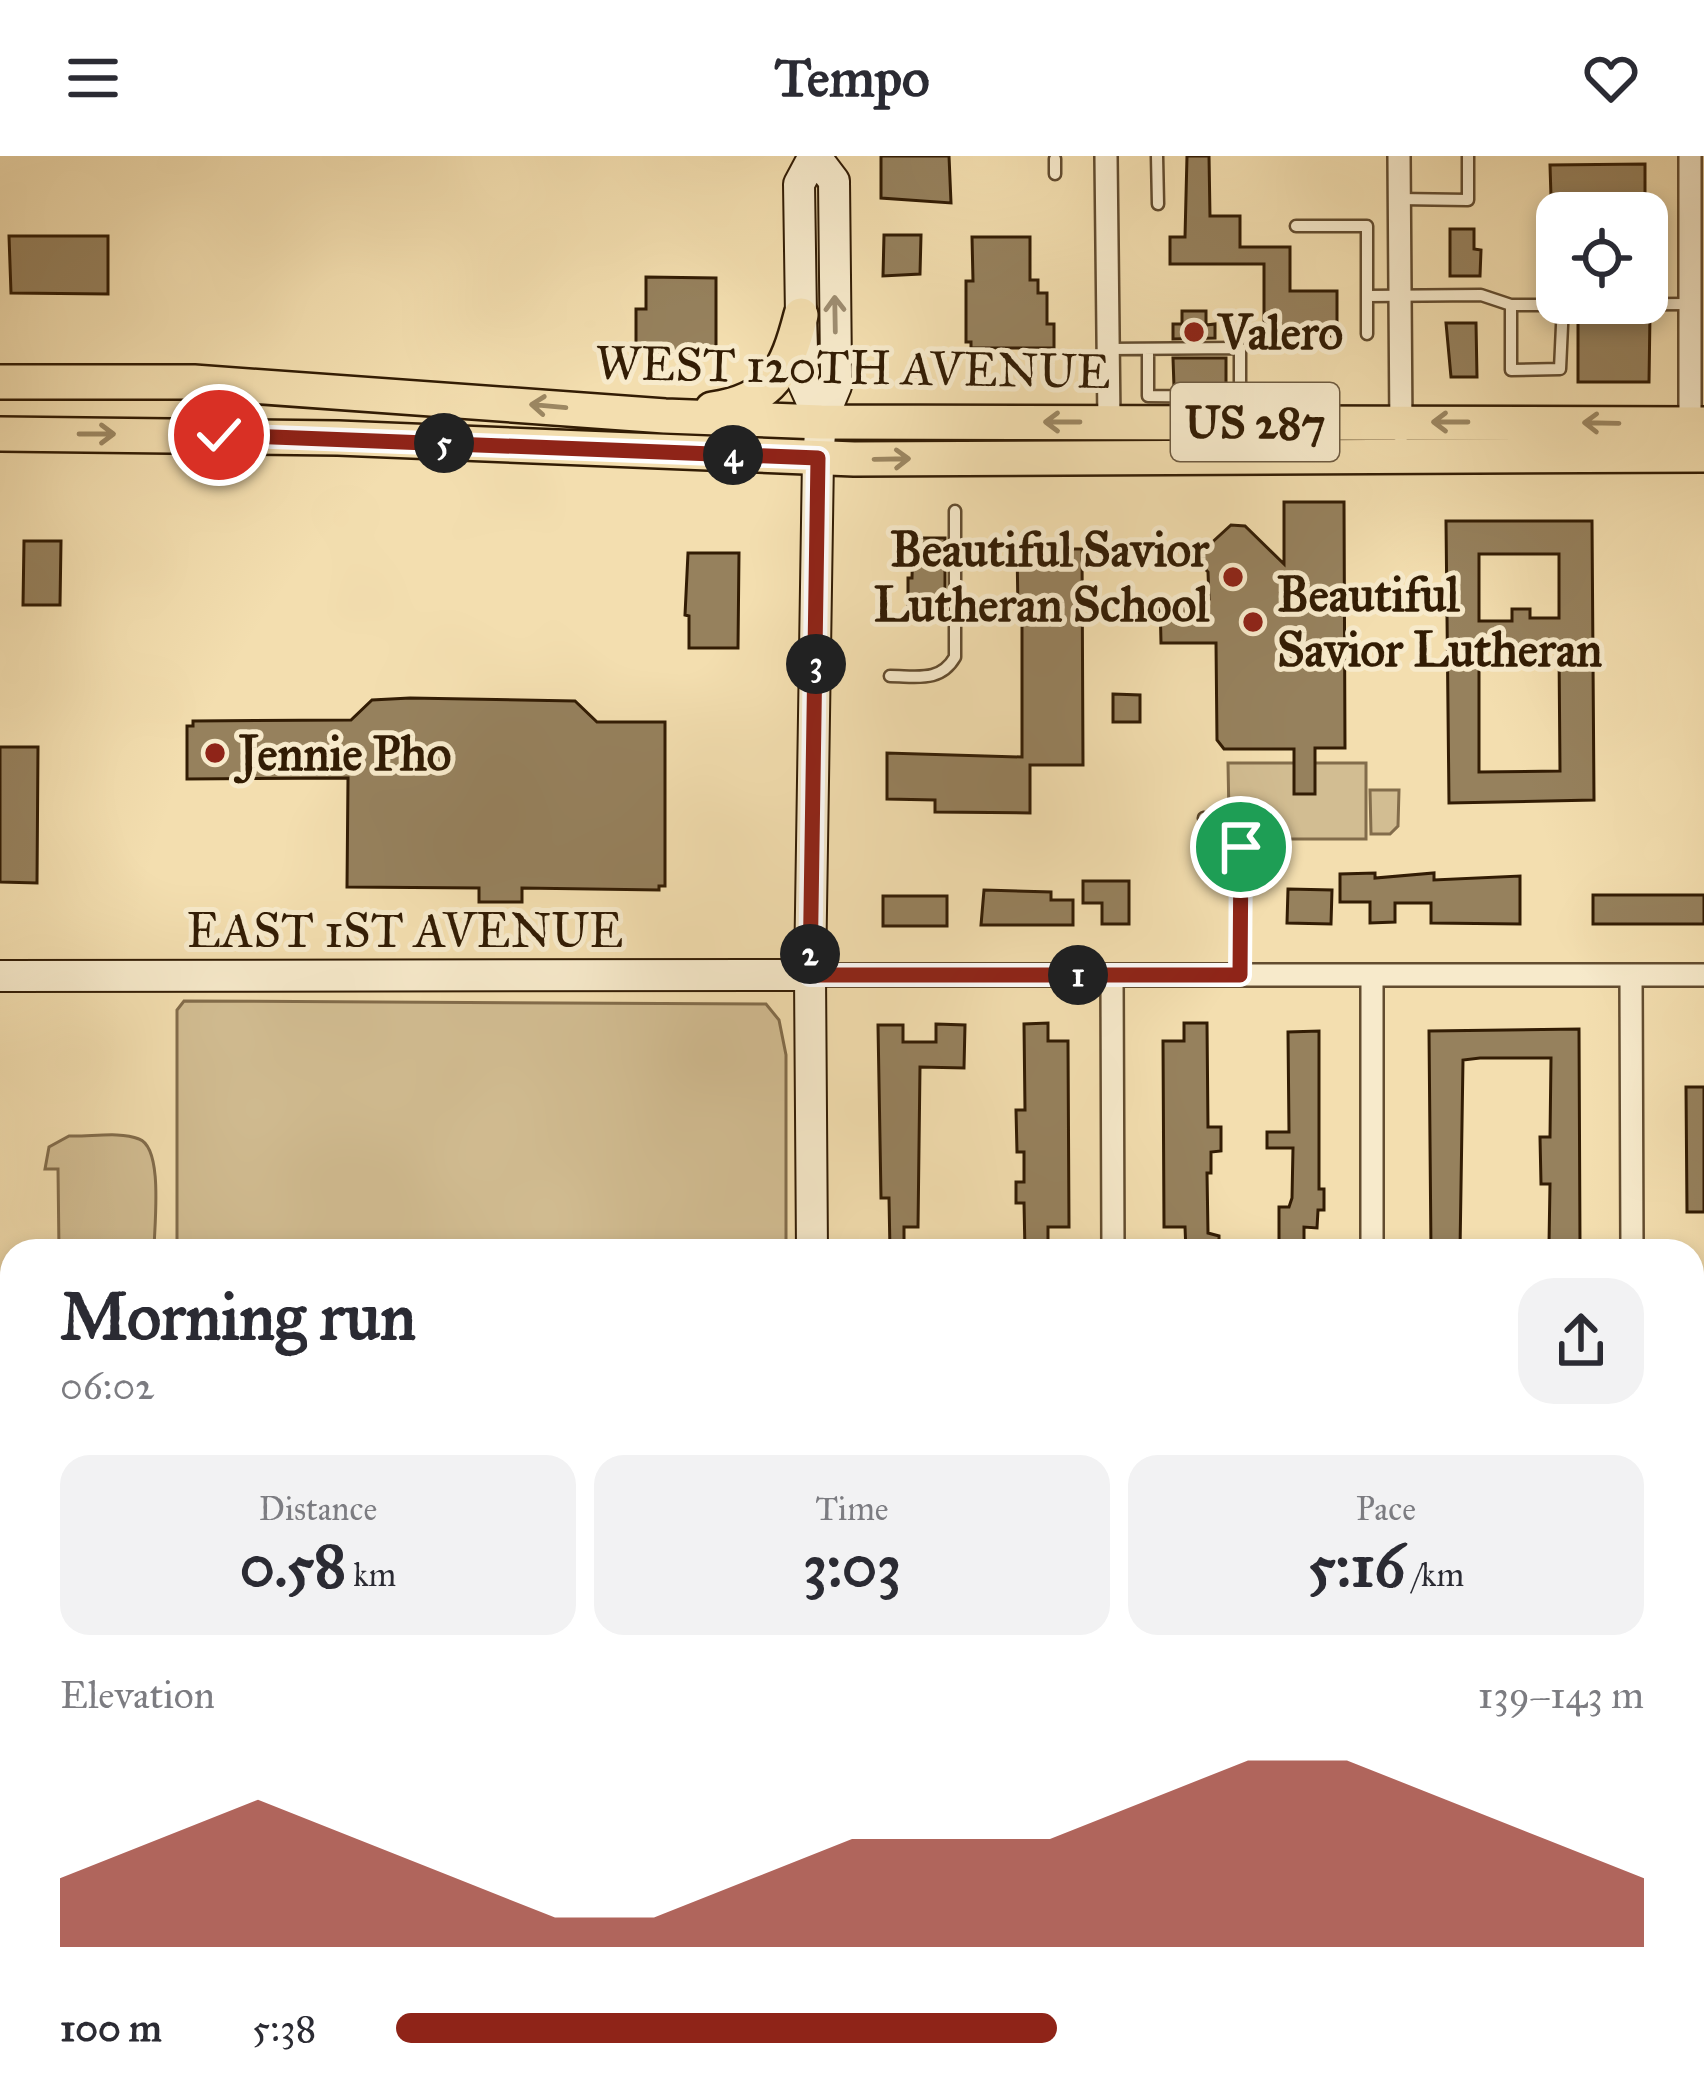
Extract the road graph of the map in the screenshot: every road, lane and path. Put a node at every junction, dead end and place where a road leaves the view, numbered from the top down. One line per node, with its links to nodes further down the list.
1 (814, 156): 18 (main road); 26 (main road, one-way to 1)
2 (1106, 156): 21 (street)
3 (1157, 156): 10 (lane)
4 (1399, 156): 9 (street)
5 (1468, 156): 9 (lane)
6 (1055, 158): 8 (lane)
7 (1695, 168): 17 (street)
8 (1055, 174)
9 (1400, 199): 12 (street)
10 (1157, 204)
11 (1296, 226): 13 (lane)
12 (1400, 294): 13 (lane); 14 (lane); 29 (street)
13 (1367, 296): 20 (lane)
14 (1510, 304): 15 (lane); 19 (lane)
15 (1536, 304)
16 (1668, 304): 17 (lane)
17 (1689, 304): 23 (street)
18 (801, 315): 25 (main road); 26 (main road)
19 (1562, 324)
20 (1367, 334)
21 (1108, 349): 22 (lane); 27 (street)
22 (1148, 349): 22 (lane)
23 (1697, 368): 30 (street)
24 (0, 382): 25 (main road, WEST 120TH AVENUE / US 287, one-way to 24)
25 (665, 416): 26 (main road, WEST 120TH AVENUE / US 287)
26 (820, 422): 27 (main road, WEST 120TH AVENUE / US 287, one-way to 26); 31 (main road)
27 (1109, 422): 29 (main road, WEST 120TH AVENUE / US 287)
28 (0, 434): 31 (main road, WEST 120TH AVENUE / US 287, one-way to 31)
29 (1402, 439): 30 (main road, WEST 120TH AVENUE / US 287); 31 (main road, WEST 120TH AVENUE / US 287, one-way to 29)
30 (1697, 440)
31 (818, 458): 35 (main road)
32 (955, 511): 33 (lane)
33 (890, 676)
34 (1204, 818): 37 (lane)
35 (810, 975): 36 (street); 41 (main road, EAST 1ST AVENUE); 42 (main road)
36 (1112, 975): 37 (street); 43 (street)
37 (1240, 975): 38 (street)
38 (1372, 975): 39 (street); 44 (street)
39 (1631, 975): 40 (street); 45 (street)
40 (1704, 975)
41 (0, 976)
42 (812, 1239)
43 (1113, 1239)
44 (1372, 1239)
45 (1632, 1239)

